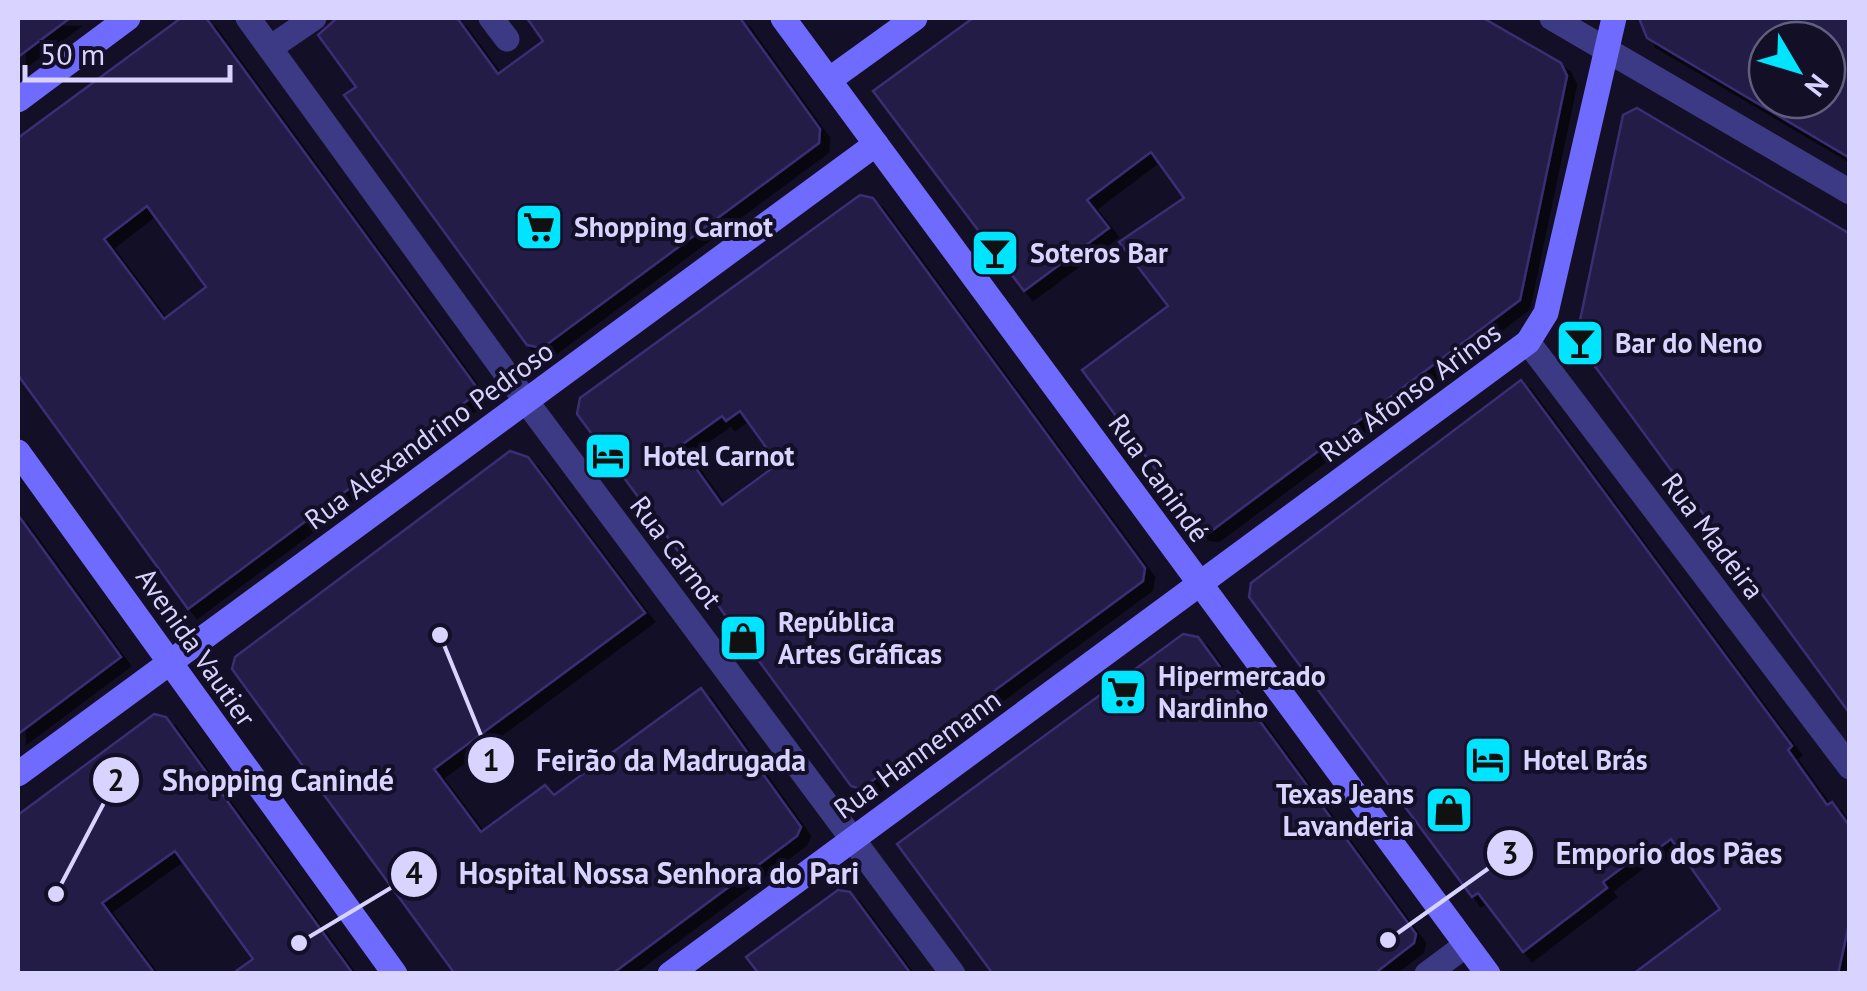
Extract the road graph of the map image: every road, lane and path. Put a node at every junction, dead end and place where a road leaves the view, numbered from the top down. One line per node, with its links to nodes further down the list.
1 (128, 18): 13 (street)
2 (248, 18): 10 (street, Rua Carnot)
3 (314, 18): 10 (street)
4 (492, 18): 9 (street)
5 (782, 18): 12 (street, Rua Canindé)
6 (915, 18): 12 (street)
7 (1552, 18): 11 (street)
8 (1614, 18): 11 (street, Rua Afonso Arinos)
9 (508, 39)
10 (270, 48): 17 (street, Rua Carnot)
11 (1606, 49): 15 (street); 16 (street, Rua Afonso Arinos)
12 (829, 80): 14 (street, Rua Canindé)
13 (18, 100)
14 (876, 144): 17 (street, Rua Alexandrino Pedroso); 19 (street, Rua Canindé)
15 (1850, 192)
16 (1528, 342): 19 (street, Rua Afonso Arinos); 21 (street, Rua Madeira)
17 (526, 401): 20 (street, Rua Alexandrino Pedroso); 23 (street, Rua Carnot)
18 (18, 452): 20 (street, Avenida Vautier)
19 (1200, 583): 23 (street, Rua Hannemann); 24 (street, Rua Canindé)
20 (170, 664): 22 (street, Rua Alexandrino Pedroso); 25 (street, Avenida Vautier)
21 (1850, 767)
22 (18, 774)
23 (853, 839): 26 (street, Rua Hannemann); 27 (street, Rua Carnot)
24 (1466, 944): 28 (street); 29 (street, Rua Canindé)
25 (395, 974)
26 (670, 974)
27 (953, 974)
28 (1427, 974)
29 (1488, 974)

